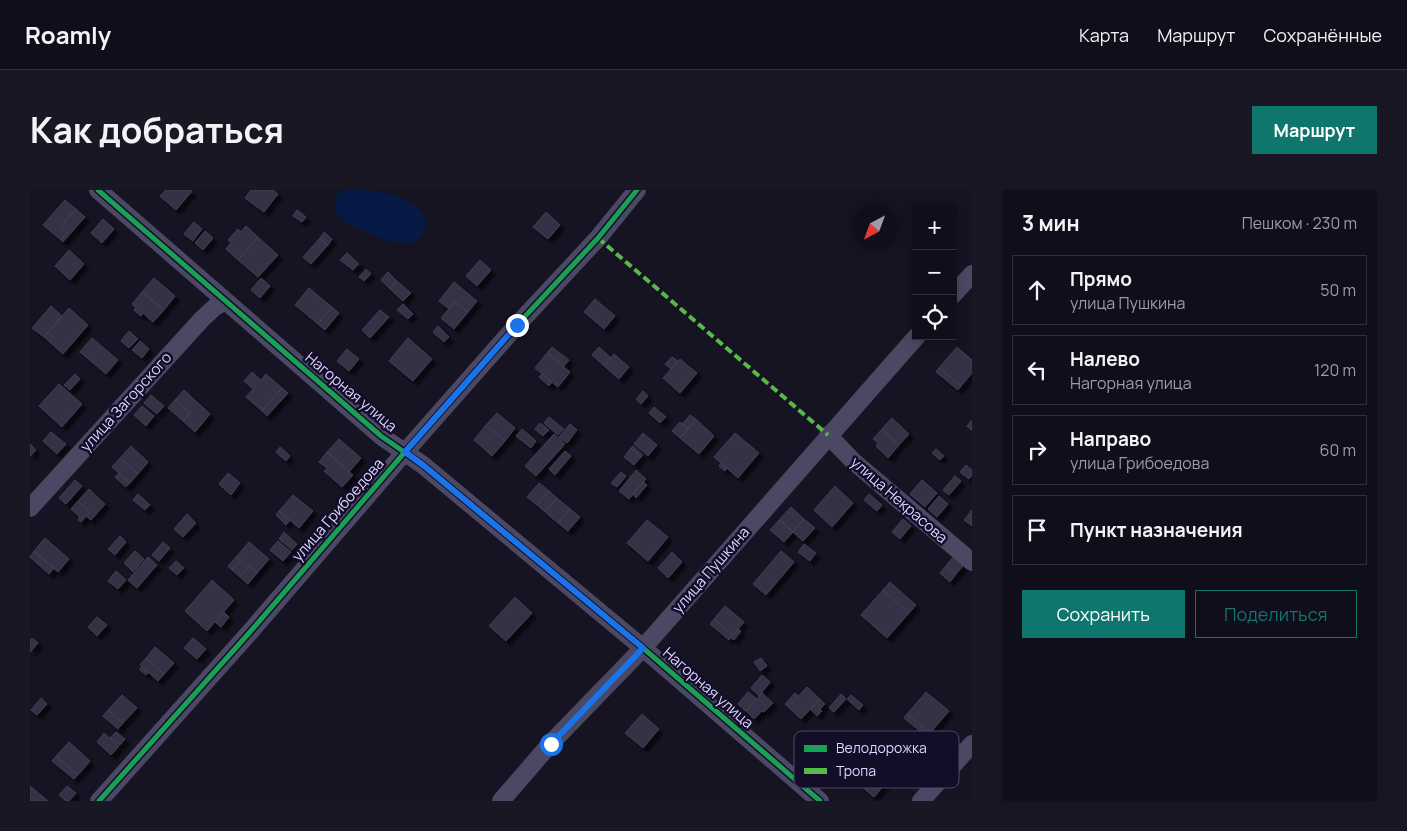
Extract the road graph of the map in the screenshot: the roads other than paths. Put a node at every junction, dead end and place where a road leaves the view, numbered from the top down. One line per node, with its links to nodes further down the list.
1 (98, 190): 5 (street, Нагорная улица)
2 (637, 190): 8 (street, улица Грибоедова)
3 (972, 274): 4 (street)
4 (957, 291)
5 (225, 301): 8 (street, Нагорная улица); 9 (street, улица Загорского)
6 (913, 340): 7 (street, улица Пушкина)
7 (828, 436): 10 (street, улица Некрасова); 11 (street, улица Пушкина)
8 (405, 452): 11 (street, Нагорная улица); 17 (street, улица Грибоедова)
9 (30, 508)
10 (972, 562)
11 (643, 648): 14 (street, Нагорная улица); 18 (street, улица Пушкина)
12 (972, 744): 13 (street)
13 (959, 759)
14 (794, 779)
15 (805, 788): 19 (street, Нагорная улица)
16 (933, 788): 20 (street)
17 (99, 801)
18 (501, 801)
19 (820, 801)
20 (921, 801)

